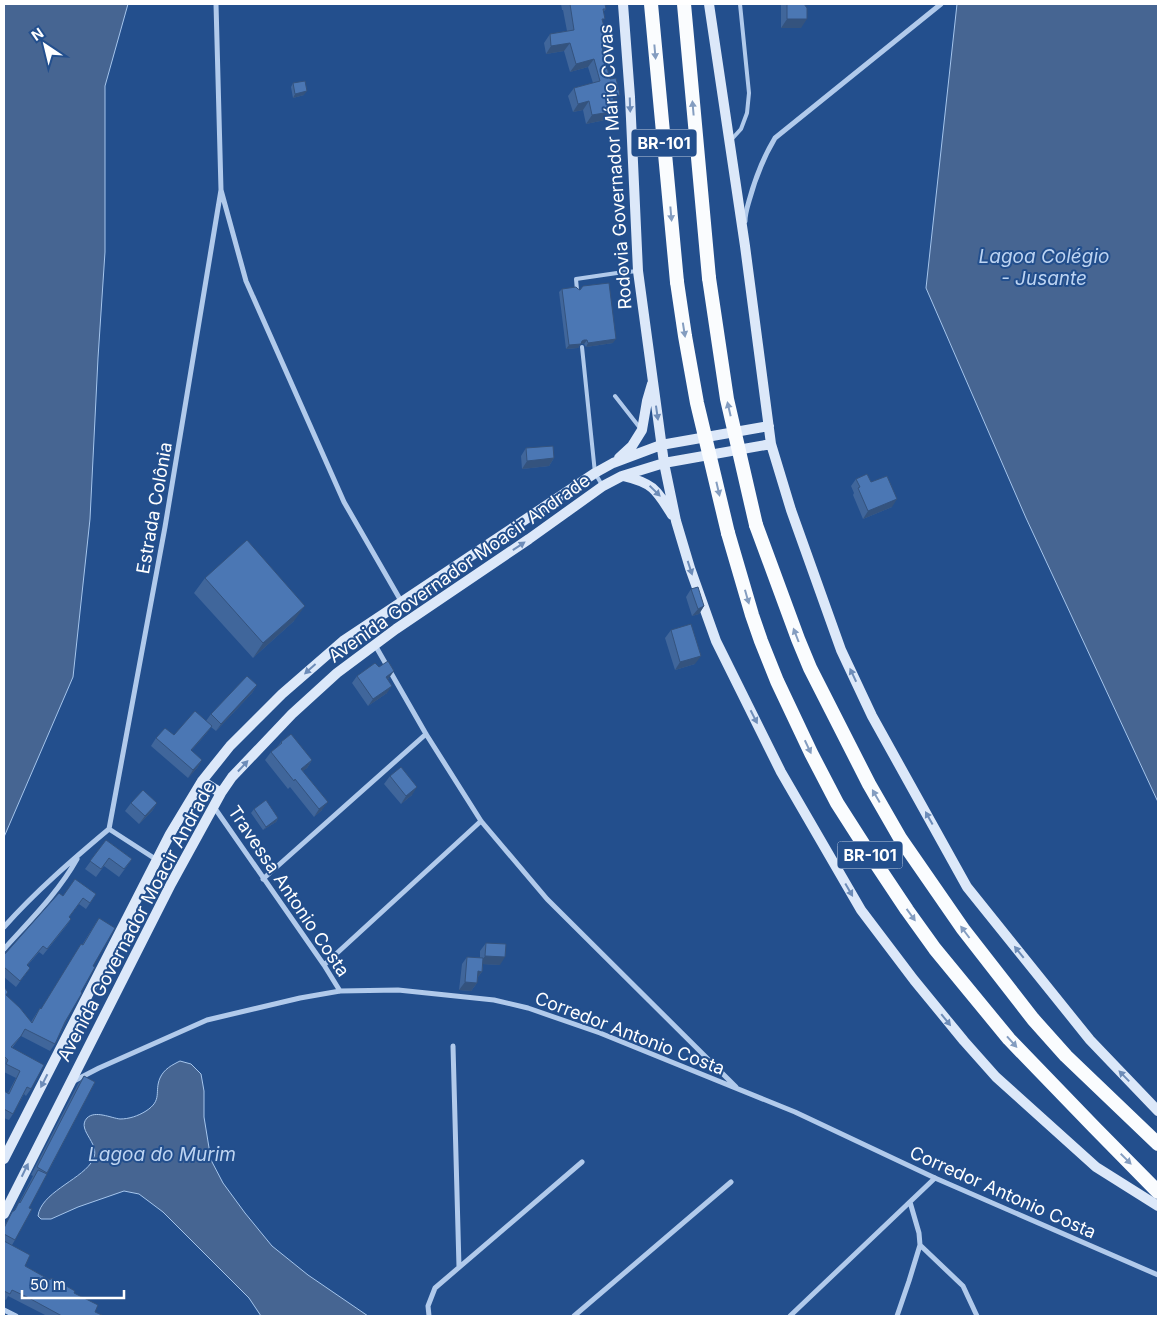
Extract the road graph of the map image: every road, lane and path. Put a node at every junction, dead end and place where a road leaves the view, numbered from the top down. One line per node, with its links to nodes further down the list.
1 (216, 4): 9 (street)
2 (623, 4): 11 (main road, Rodovia Governador Mário Covas / BR-101, one-way to 11)
3 (651, 4): 50 (highway, BR-101, one-way to 50, bridge)
4 (684, 4): 45 (highway, BR-101, one-way to 4, bridge)
5 (709, 4): 8 (main road)
6 (740, 4): 8 (lane)
7 (941, 4): 10 (street)
8 (729, 142): 10 (main road)
9 (220, 190): 26 (street); 33 (street, Estrada Colônia)
10 (745, 246): 16 (main road)
11 (638, 271): 12 (lane); 14 (main road, Rodovia Governador Mário Covas / BR-101)
12 (578, 290)
13 (582, 347): 22 (lane)
14 (653, 381): 17 (main road); 19 (main road, Rodovia Governador Mário Covas / BR-101, one-way to 19)
15 (615, 396): 17 (lane)
16 (769, 426): 18 (main road); 19 (main road, Avenida Governador Moacir Andrade)
17 (642, 430): 20 (main road)
18 (770, 444): 21 (main road, Avenida Governador Moacir Andrade); 44 (main road, one-way to 18)
19 (661, 445): 20 (main road, Avenida Governador Moacir Andrade); 21 (main road, Rodovia Governador Mário Covas / BR-101)
20 (613, 463): 22 (main road, Avenida Governador Moacir Andrade)
21 (664, 463): 23 (main road, Avenida Governador Moacir Andrade); 25 (main road, Rodovia Governador Mário Covas / BR-101)
22 (595, 473): 24 (lane); 26 (main road, Avenida Governador Moacir Andrade)
23 (622, 476): 24 (main road, Avenida Governador Moacir Andrade); 25 (main road, one-way to 25)
24 (603, 486): 27 (main road, Avenida Governador Moacir Andrade, one-way to 24)
25 (676, 521): 52 (main road, Rodovia Governador Mário Covas / BR-101, one-way to 52)
26 (401, 602): 29 (main road, Avenida Governador Moacir Andrade, one-way to 29)
27 (375, 645): 28 (street); 30 (main road, Avenida Governador Moacir Andrade, one-way to 27)
28 (426, 734): 32 (street); 36 (street)
29 (202, 781): 30 (main road); 35 (main road, Avenida Governador Moacir Andrade)
30 (222, 793): 31 (main road, Avenida Governador Moacir Andrade)
31 (214, 807): 36 (street, Travessa Antonio Costa); 42 (main road, Avenida Governador Moacir Andrade)
32 (481, 821): 39 (street); 43 (street)
33 (109, 830): 34 (street); 35 (street)
34 (79, 854): 37 (street); 38 (street)
35 (157, 860): 46 (main road, Avenida Governador Moacir Andrade, one-way to 46)
36 (264, 879): 39 (street, Travessa Antonio Costa)
37 (4, 927)
38 (4, 949)
39 (324, 964): 40 (street, Travessa Antonio Costa)
40 (340, 991): 42 (street, Corredor Antonio Costa); 43 (street, Corredor Antonio Costa)
41 (453, 1046): 55 (street)
42 (69, 1083): 53 (main road, Avenida Governador Moacir Andrade, one-way to 42)
43 (738, 1089): 48 (street, Corredor Antonio Costa)
44 (1158, 1111)
45 (1158, 1144)
46 (4, 1159)
47 (582, 1162): 55 (street)
48 (935, 1178): 51 (street); 56 (street, Corredor Antonio Costa)
49 (731, 1182): 60 (street)
50 (1158, 1192)
51 (910, 1202): 54 (street); 61 (street)
52 (1158, 1206)
53 (4, 1214)
54 (920, 1245): 62 (street); 63 (street)
55 (459, 1267): 59 (street)
56 (1158, 1275)
57 (4, 1310): 58 (street)
58 (16, 1316)
59 (429, 1316)
60 (574, 1316)
61 (790, 1316)
62 (896, 1316)
63 (977, 1316)

